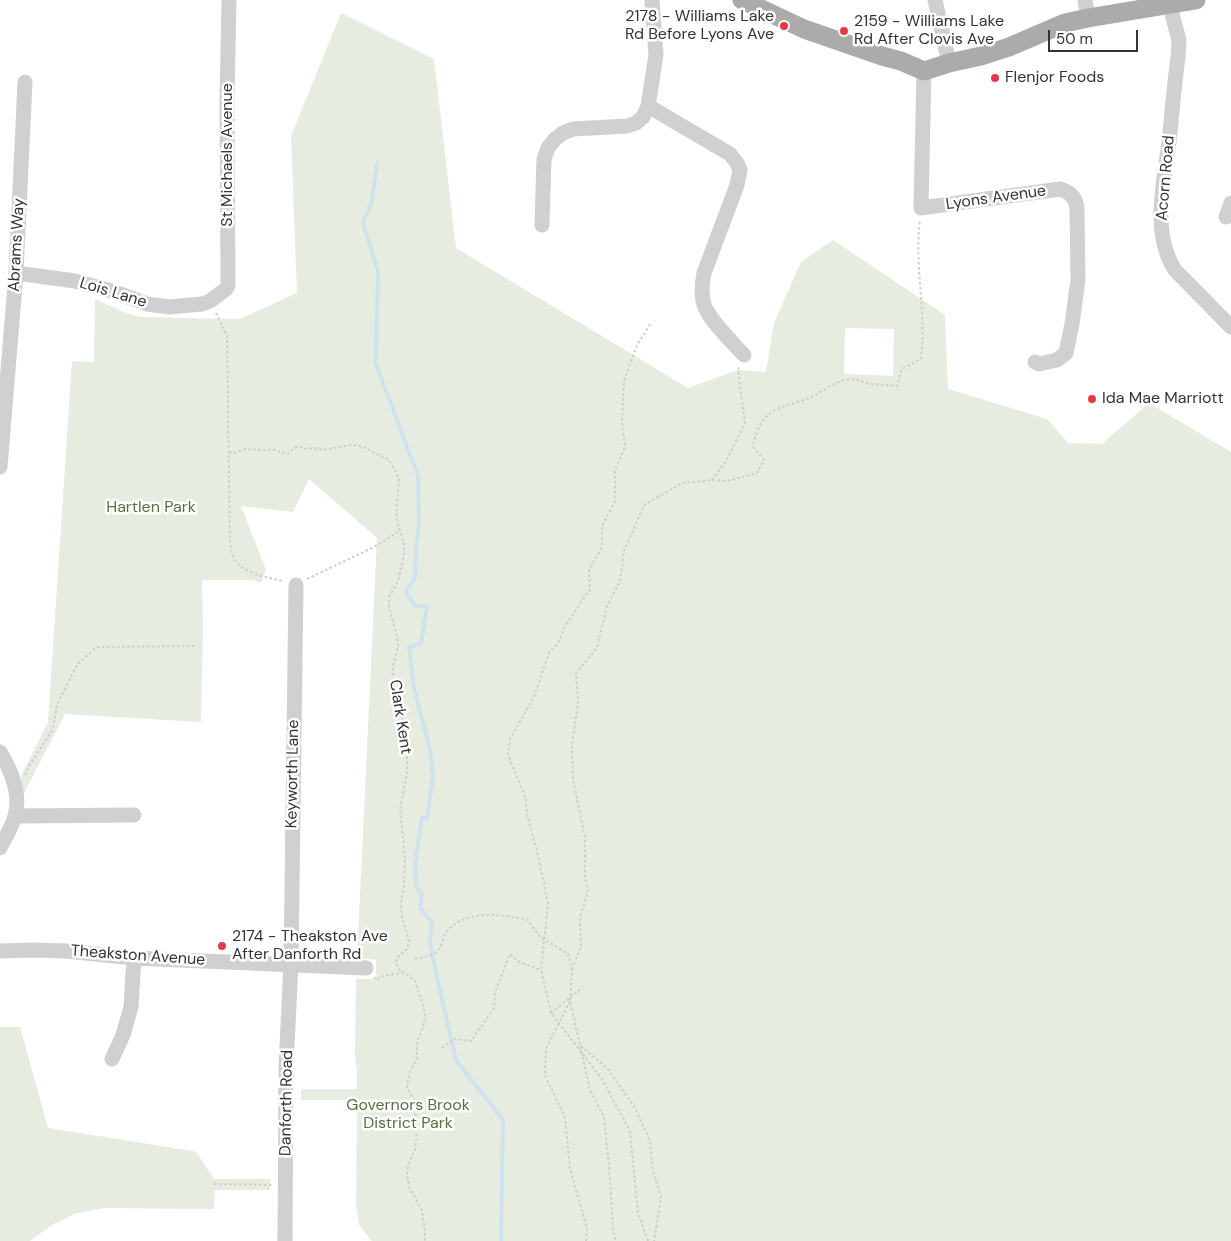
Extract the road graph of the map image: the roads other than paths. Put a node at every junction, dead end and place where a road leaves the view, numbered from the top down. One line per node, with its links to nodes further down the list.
1 (229, 0): 14 (street, St Michaels Avenue)
2 (652, 0): 11 (street)
3 (742, 0): 9 (main road)
4 (935, 0): 8 (street)
5 (1196, 0): 6 (main road)
6 (1172, 4): 7 (main road); 15 (street, Acorn Road)
7 (1086, 9): 8 (main road)
8 (949, 63): 9 (main road)
9 (924, 71): 17 (street, Lyons Avenue)
10 (25, 82): 13 (street, Abrams Way)
11 (648, 106): 12 (street); 16 (street)
12 (542, 225)
13 (16, 273): 14 (street, Lois Lane); 18 (street, Abrams Way)
14 (210, 302)
15 (1231, 327)
16 (744, 355)
17 (1035, 362)
18 (0, 467)
19 (296, 585): 26 (street, Keyworth Lane)
20 (0, 752): 22 (street)
21 (134, 814): 22 (street)
22 (15, 816): 23 (street)
23 (0, 848)
24 (0, 951): 25 (street, Theakston Avenue)
25 (134, 958): 26 (street, Theakston Avenue); 28 (street)
26 (292, 964): 27 (street, Theakston Avenue); 29 (street, Danforth Road)
27 (366, 968)
28 (112, 1059)
29 (285, 1241)

